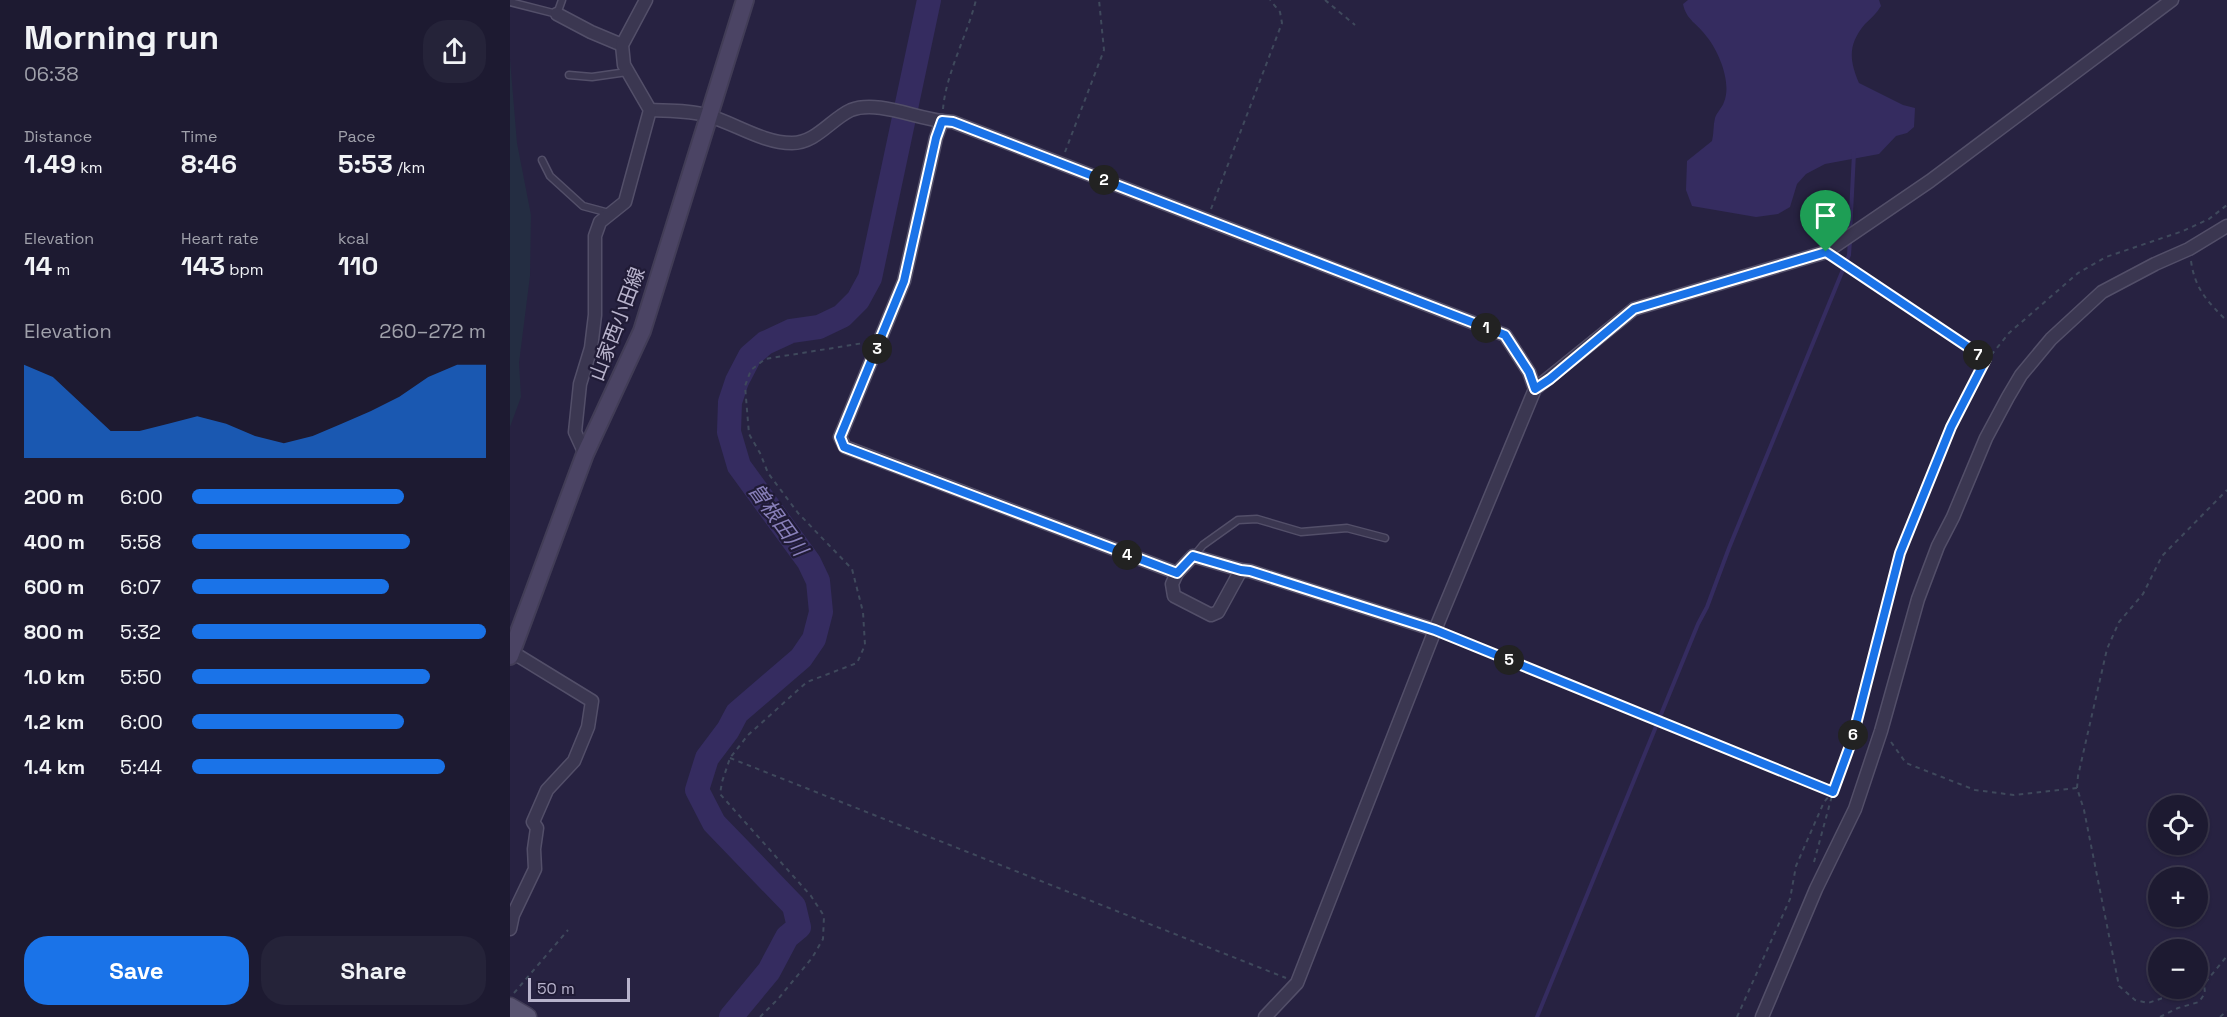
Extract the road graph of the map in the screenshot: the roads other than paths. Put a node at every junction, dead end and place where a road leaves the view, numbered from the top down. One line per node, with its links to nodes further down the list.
1 (562, 0): 6 (lane)
2 (646, 0): 7 (street)
3 (745, 0): 11 (main road, 山家西小田線)
4 (2172, 0): 16 (street)
5 (510, 2): 6 (lane)
6 (557, 14): 7 (street)
7 (622, 45): 8 (street)
8 (628, 72): 9 (lane); 10 (street)
9 (569, 75)
10 (650, 110): 11 (street); 14 (street)
11 (709, 116): 12 (street); 17 (main road, 山家西小田線)
12 (937, 121): 16 (street); 21 (street)
13 (542, 160): 14 (lane)
14 (609, 213): 17 (street)
15 (2227, 226): 29 (street)
16 (1535, 389): 22 (street)
17 (585, 454): 23 (main road, 山家西小田線)
18 (1385, 538): 19 (lane)
19 (1193, 556): 20 (street); 21 (street)
20 (1241, 570): 21 (street); 22 (street)
21 (1177, 573)
22 (1435, 630): 28 (street)
23 (511, 654): 24 (street)
24 (512, 915): 25 (street)
25 (510, 929)
26 (510, 1006): 27 (main road)
27 (527, 1017)
28 (1265, 1017)
29 (1762, 1017)

